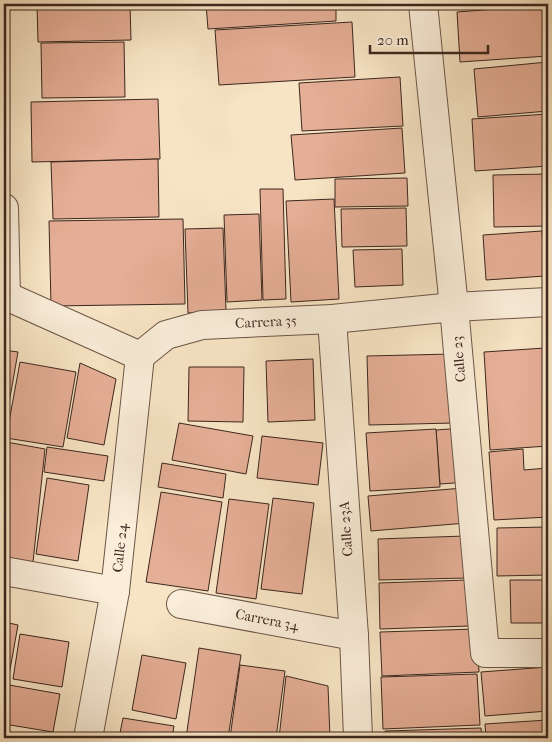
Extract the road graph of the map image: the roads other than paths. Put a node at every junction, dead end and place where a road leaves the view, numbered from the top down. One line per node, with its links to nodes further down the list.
1 (423, 4): 5 (street, Calle 23)
2 (4, 208): 3 (street)
3 (5, 295): 7 (street)
4 (548, 302): 5 (street, Carrera 35)
5 (454, 307): 6 (street, Carrera 35); 12 (street, Calle 23)
6 (332, 319): 7 (street, Carrera 35); 11 (street, Calle 23A)
7 (140, 356): 9 (street, Calle 24)
8 (4, 571): 9 (street)
9 (115, 592): 13 (street, Calle 24)
10 (181, 604): 11 (street, Carrera 34)
11 (354, 636): 14 (street, Calle 23A)
12 (548, 653)
13 (88, 738)
14 (358, 738)

